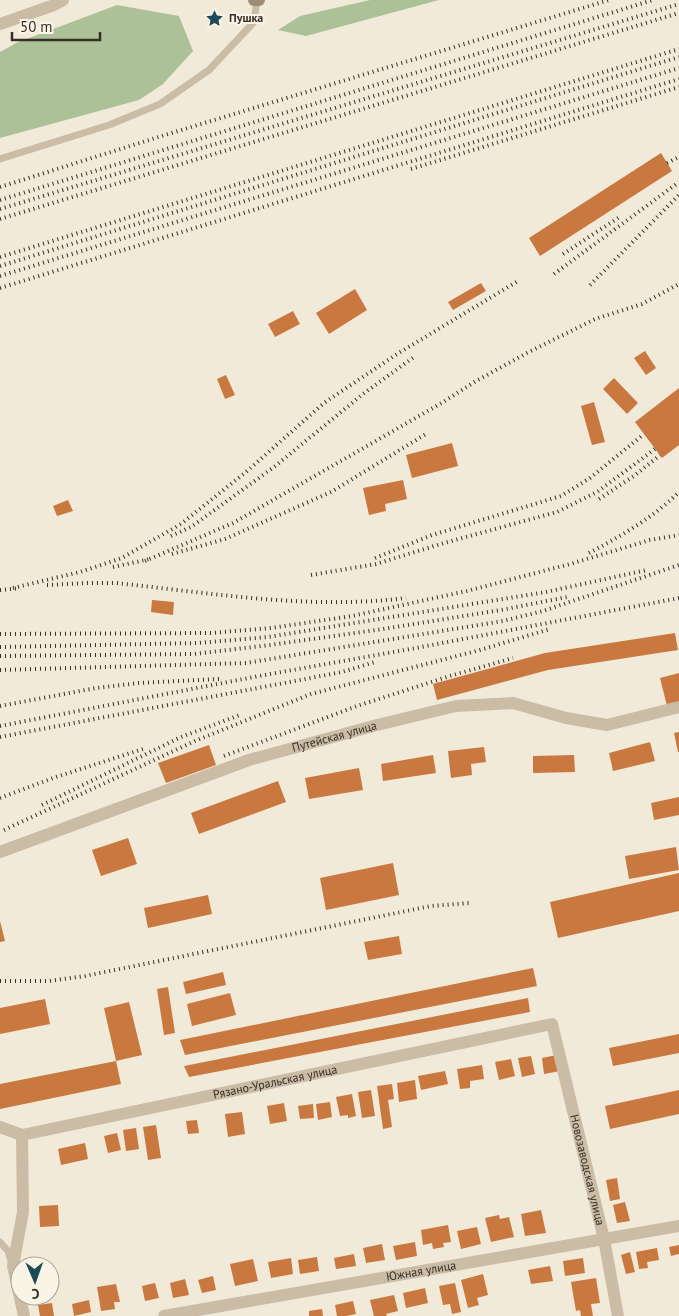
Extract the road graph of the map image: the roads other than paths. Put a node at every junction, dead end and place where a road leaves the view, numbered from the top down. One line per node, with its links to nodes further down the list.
1 (257, 0): 4 (lane)
2 (58, 2): 3 (street)
3 (0, 24)
4 (0, 159)
5 (679, 707): 6 (street, Путейская улица)
6 (0, 852)
7 (552, 1024): 9 (street, Рязано-Уральская улица); 11 (street, Новозаводская улица)
8 (0, 1127): 9 (street)
9 (22, 1135): 13 (street)
10 (679, 1226): 11 (street, Южная улица)
11 (604, 1239): 15 (street, Южная улица); 16 (street, Новозаводская улица)
12 (0, 1242): 14 (lane)
13 (15, 1256)
14 (10, 1257)
15 (164, 1316)
16 (618, 1316)

